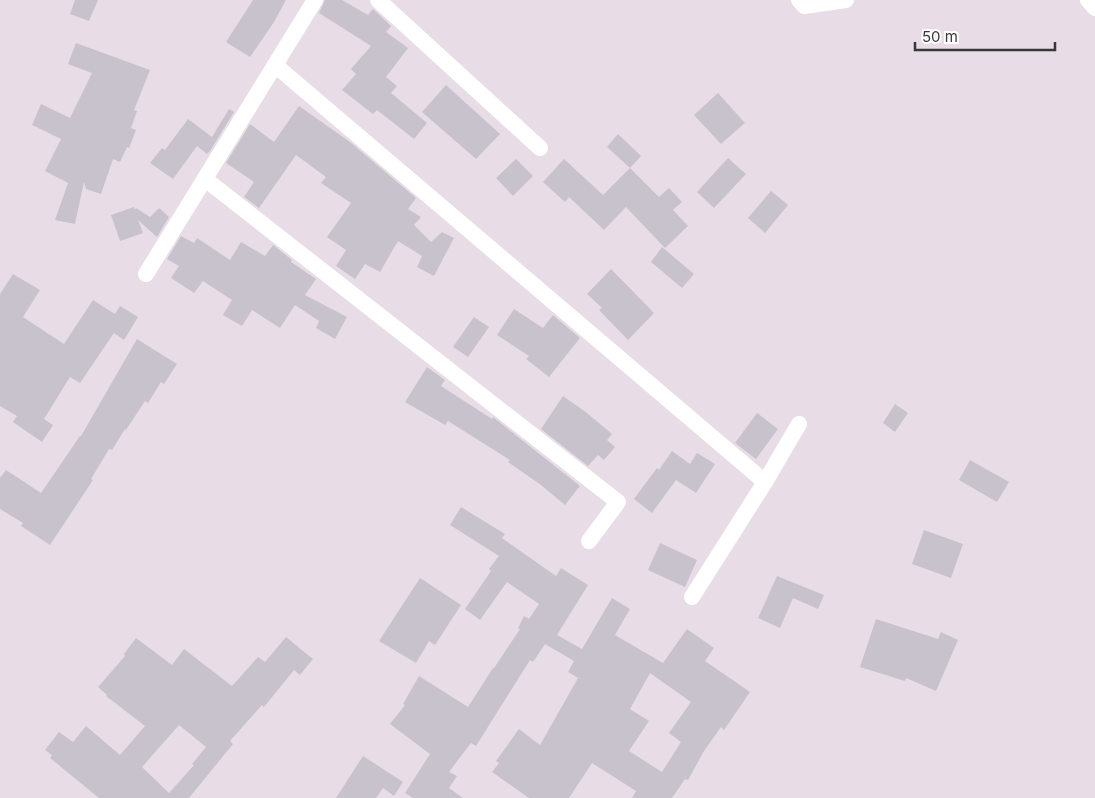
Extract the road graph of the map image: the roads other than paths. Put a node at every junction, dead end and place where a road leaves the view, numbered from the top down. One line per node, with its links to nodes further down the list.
1 (315, 0): 7 (street)
2 (378, 0): 8 (street)
3 (799, 0): 4 (street)
4 (846, 0)
5 (1088, 0): 6 (street)
6 (1095, 8)
7 (275, 65): 9 (street); 12 (street)
8 (540, 148)
9 (204, 179): 10 (street); 13 (street)
10 (146, 274)
11 (799, 424): 12 (street)
12 (765, 482): 14 (street)
13 (590, 541)
14 (692, 597)

